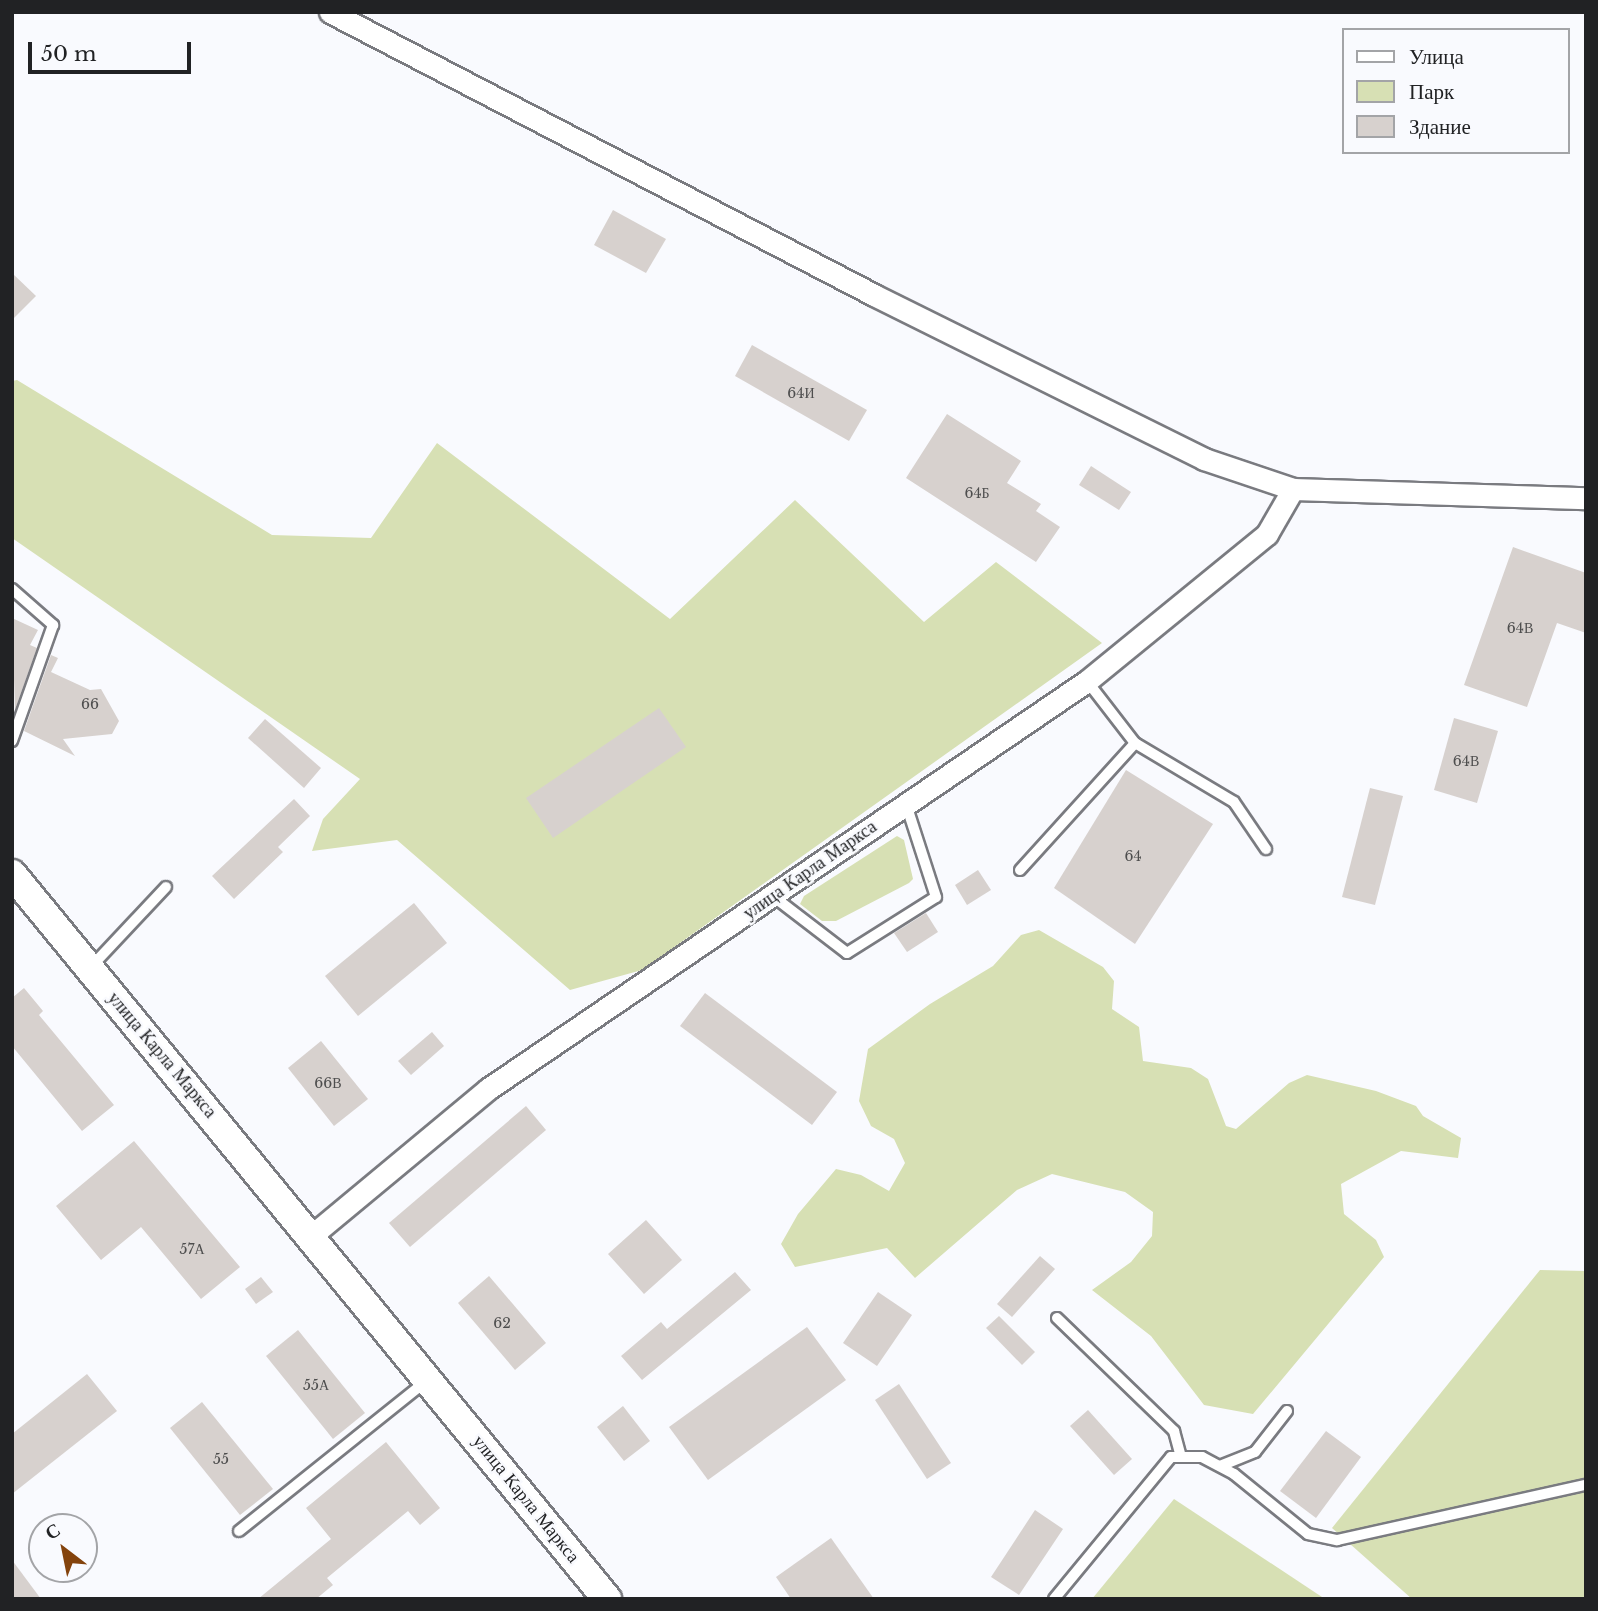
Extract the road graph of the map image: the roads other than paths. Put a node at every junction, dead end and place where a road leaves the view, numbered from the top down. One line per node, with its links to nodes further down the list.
1 (330, 12): 2 (street)
2 (1293, 489): 3 (street); 5 (street, улица Карла Маркса)
3 (1586, 498)
4 (12, 589): 6 (lane)
5 (1087, 681): 7 (lane); 8 (street, улица Карла Маркса)
6 (12, 741)
7 (1135, 743): 9 (lane); 10 (lane)
8 (906, 804): 13 (street, улица Карла Маркса); 13 (lane)
9 (1266, 849)
10 (1020, 870)
11 (12, 874): 14 (main road, улица Карла Маркса)
12 (166, 887): 14 (lane)
13 (774, 897): 15 (street, улица Карла Маркса)
14 (90, 968): 15 (main road, улица Карла Маркса)
15 (311, 1236): 17 (main road, улица Карла Маркса)
16 (1057, 1318): 19 (lane)
17 (428, 1379): 22 (lane); 23 (main road, улица Карла Маркса)
18 (1287, 1411): 20 (lane)
19 (1181, 1457): 20 (lane); 24 (lane)
20 (1220, 1466): 21 (lane)
21 (1586, 1485)
22 (239, 1531)
23 (607, 1599)
24 (1054, 1599)

